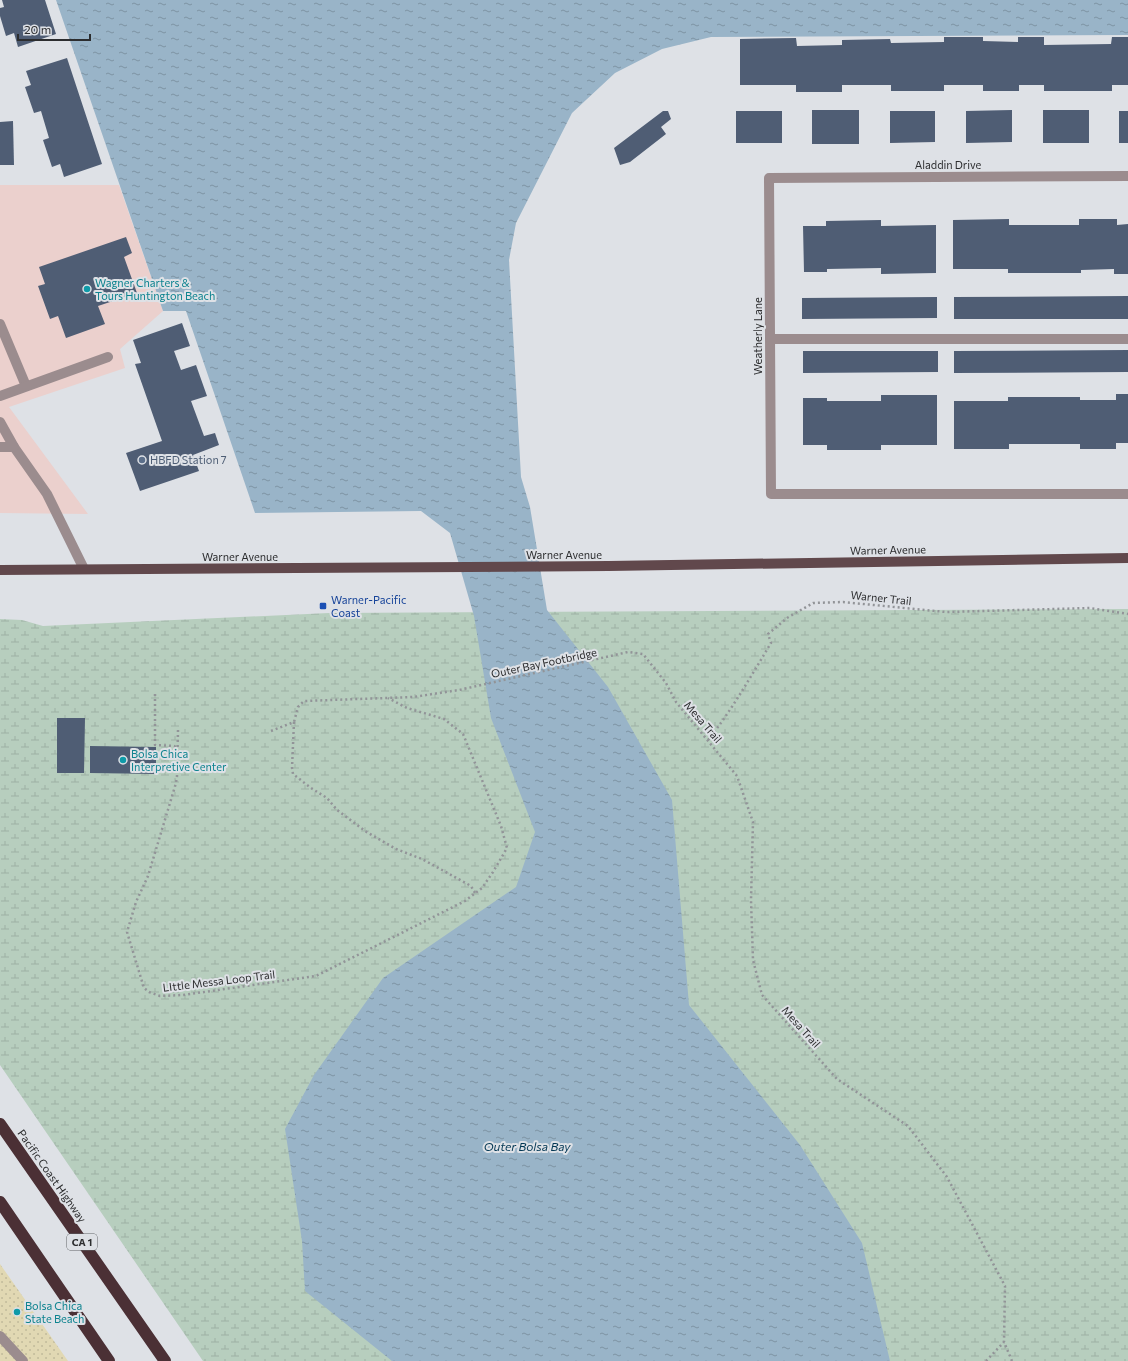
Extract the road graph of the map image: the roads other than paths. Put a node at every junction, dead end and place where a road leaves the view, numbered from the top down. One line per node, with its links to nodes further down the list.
1 (1128, 176): 2 (street, Aladdin Drive)
2 (769, 178): 5 (street, Weatherly Lane)
3 (0, 324): 7 (street)
4 (1128, 338): 5 (street)
5 (770, 339): 12 (street, Weatherly Lane)
6 (108, 357): 7 (street)
7 (26, 386): 8 (street)
8 (0, 396)
9 (0, 422): 11 (street)
10 (0, 447): 11 (street)
11 (14, 447): 14 (street)
12 (1128, 494)
13 (1128, 558): 14 (main road, Warner Avenue)
14 (84, 569): 15 (main road, Warner Avenue)
15 (0, 570)
16 (0, 1124): 21 (highway, Pacific Coast Highway / CA 1)
17 (0, 1202): 20 (highway)
18 (0, 1336): 19 (street)
19 (23, 1361)
20 (109, 1361)
21 (165, 1361)

